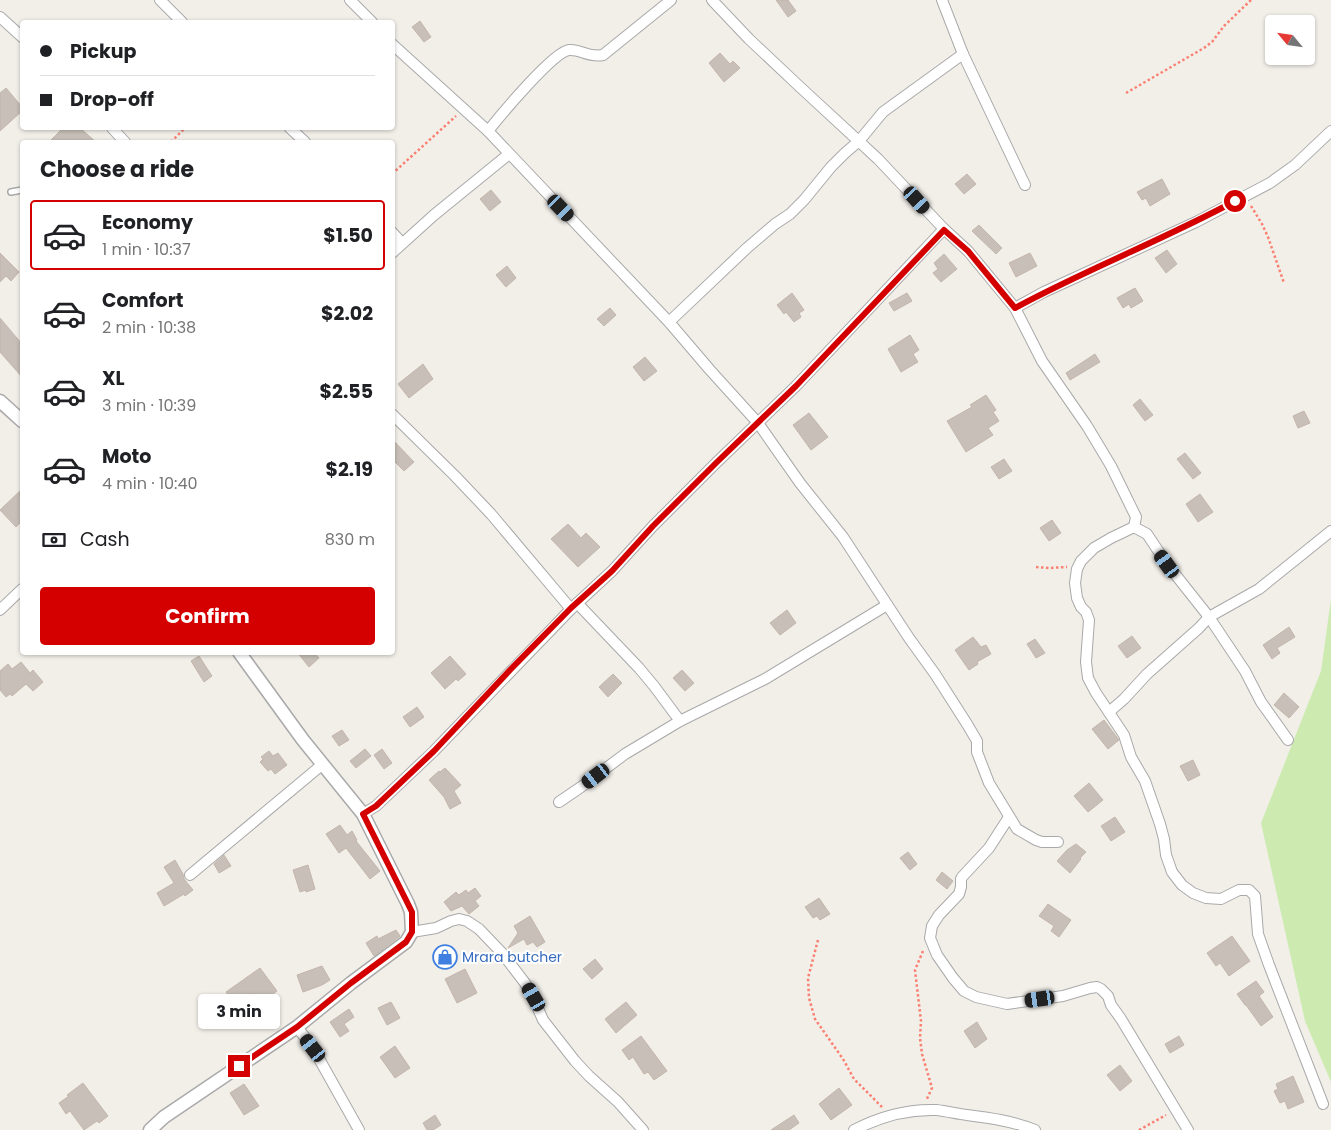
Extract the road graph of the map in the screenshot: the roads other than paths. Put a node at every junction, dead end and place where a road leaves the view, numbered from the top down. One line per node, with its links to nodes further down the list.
1 (160, 0): 9 (street)
2 (350, 0): 10 (street)
3 (671, 0): 16 (street)
4 (712, 0): 20 (street)
5 (942, 0): 7 (street)
6 (953, 1): 7 (street)
7 (948, 13): 13 (street)
8 (0, 17): 11 (street)
9 (180, 20)
10 (370, 20)
11 (20, 35)
12 (395, 47): 16 (street)
13 (964, 54): 20 (street); 22 (street)
14 (114, 130): 18 (street)
15 (292, 130): 19 (street)
16 (488, 131): 21 (street)
17 (1331, 131): 29 (street)
18 (123, 140)
19 (303, 140)
20 (859, 141): 25 (street); 30 (street)
21 (509, 154): 27 (street); 30 (street)
22 (1025, 185)
23 (20, 190): 24 (lane)
24 (11, 192)
25 (944, 230): 29 (street); 34 (street)
26 (395, 235): 27 (street)
27 (402, 243): 28 (street)
28 (395, 250)
29 (1015, 308): 35 (street)
30 (669, 322): 34 (street)
31 (0, 401): 33 (street)
32 (395, 417): 39 (street)
33 (20, 419)
34 (758, 423): 38 (street); 39 (street)
35 (1134, 527): 41 (street); 43 (street)
36 (1331, 531): 41 (street)
37 (20, 591): 40 (street)
38 (888, 605): 44 (street); 49 (street)
39 (574, 606): 44 (street); 48 (street)
40 (0, 610)
41 (1209, 617): 43 (street); 45 (street)
42 (241, 655): 46 (street)
43 (1109, 712): 54 (street)
44 (680, 721): 47 (street)
45 (1288, 740)
46 (323, 764): 48 (street); 51 (street)
47 (559, 802)
48 (363, 814): 52 (street)
49 (1009, 817): 50 (street); 60 (street)
50 (1058, 842)
51 (190, 875)
52 (412, 932): 53 (street); 57 (street)
53 (297, 1027): 55 (street); 56 (street)
54 (1323, 1104)
55 (150, 1130)
56 (359, 1130)
57 (643, 1130)
58 (854, 1130): 59 (street)
59 (1035, 1130)
60 (1188, 1130)

